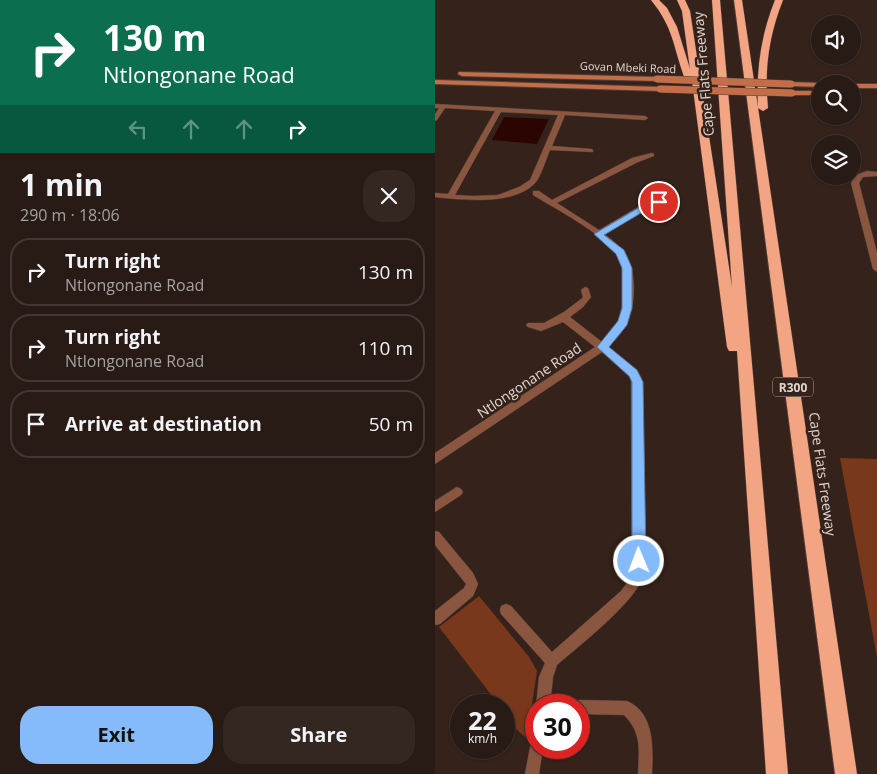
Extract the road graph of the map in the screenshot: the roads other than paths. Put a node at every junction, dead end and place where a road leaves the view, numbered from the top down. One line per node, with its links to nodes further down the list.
1 (655, 0): 14 (highway)
2 (681, 0): 14 (highway)
3 (716, 0): 38 (highway, Cape Flats Freeway)
4 (738, 0): 32 (highway, Cape Flats Freeway / R300)
5 (779, 0): 32 (highway)
6 (435, 74): 8 (main road, Govan Mbeki Road, bridge)
7 (435, 82): 11 (main road, Govan Mbeki Road, bridge)
8 (811, 85)
9 (861, 86): 10 (main road)
10 (877, 86)
11 (811, 93)
12 (861, 94): 13 (main road)
13 (877, 95)
14 (700, 101): 38 (highway)
15 (435, 106): 16 (street)
16 (443, 107): 17 (street); 20 (street)
17 (499, 110): 18 (street); 27 (street)
18 (562, 114): 19 (street); 21 (street)
19 (645, 118)
20 (435, 119)
21 (548, 148): 22 (street); 27 (street)
22 (591, 150)
23 (652, 156): 29 (street)
24 (877, 174): 31 (street)
25 (536, 193): 29 (street, Ntlongonane Road)
26 (435, 195): 27 (street)
27 (451, 196)
28 (659, 202): 30 (street)
29 (551, 203): 30 (street, Ntlongonane Road)
30 (598, 234): 37 (street, Ntlongonane Road)
31 (873, 237): 33 (street)
32 (772, 238): 52 (highway, Cape Flats Freeway / R300)
33 (877, 268)
34 (585, 290): 35 (street)
35 (563, 317): 36 (street); 37 (street)
36 (531, 325)
37 (602, 347): 39 (street, Ntlongonane Road); 45 (street)
38 (748, 410): 51 (highway, Cape Flats Freeway)
39 (435, 459)
40 (457, 492): 41 (street)
41 (435, 507)
42 (435, 536): 44 (street)
43 (506, 610): 45 (street)
44 (435, 619)
45 (552, 661): 46 (street)
46 (544, 694)
47 (590, 707): 50 (street)
48 (534, 759): 49 (street)
49 (532, 774)
50 (645, 774)
51 (777, 774)
52 (846, 774)

